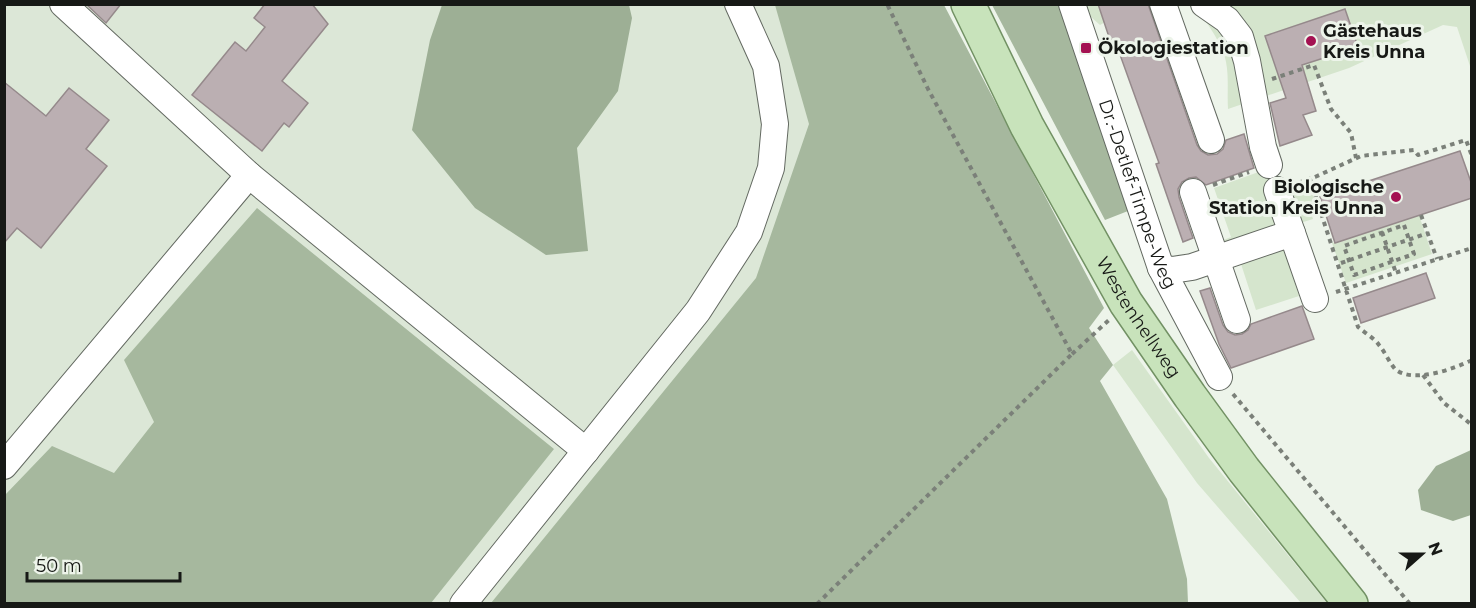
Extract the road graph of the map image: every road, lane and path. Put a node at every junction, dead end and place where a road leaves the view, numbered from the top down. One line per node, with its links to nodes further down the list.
1 (63, 4): 13 (lane)
2 (738, 4): 40 (lane)
3 (887, 4): 35 (path)
4 (968, 4): 33 (main road, Westenhellweg)
5 (1072, 4): 29 (lane, Dr.-Detlef-Timpe-Weg)
6 (1163, 4): 9 (lane)
7 (1204, 4): 8 (lane)
8 (1250, 86): 11 (path); 12 (lane)
9 (1211, 140)
10 (1472, 156): 11 (path)
11 (1356, 158): 14 (path)
12 (1269, 165): 16 (path)
13 (249, 175): 40 (lane); 41 (lane)
14 (1310, 179): 15 (path); 31 (path)
15 (1277, 190): 19 (lane)
16 (1193, 192): 24 (lane)
17 (1421, 215): 20 (path)
18 (1382, 232): 21 (path); 22 (path); 25 (path)
19 (1292, 233): 24 (lane); 32 (lane)
20 (1428, 233): 21 (path); 26 (path)
21 (1409, 240): 22 (path); 27 (path)
22 (1388, 247): 25 (path); 27 (path)
23 (1472, 249): 26 (path)
24 (1216, 258): 29 (lane); 34 (lane)
25 (1349, 260): 27 (path); 28 (path)
26 (1437, 260): 30 (path)
27 (1392, 261): 30 (path)
28 (1341, 263)
29 (1161, 268): 38 (lane, Dr.-Detlef-Timpe-Weg)
30 (1396, 273): 31 (path)
31 (1346, 289): 32 (path); 37 (path)
32 (1315, 298)
33 (1126, 303): 35 (path); 44 (main road, Westenhellweg)
34 (1237, 320)
35 (1072, 354): 43 (path)
36 (1472, 360): 37 (path)
37 (1423, 374): 39 (path)
38 (1219, 376): 45 (path)
39 (1472, 425)
40 (586, 451): 42 (lane)
41 (4, 466)
42 (463, 603)
43 (817, 603)
44 (1351, 603)
45 (1410, 603)

